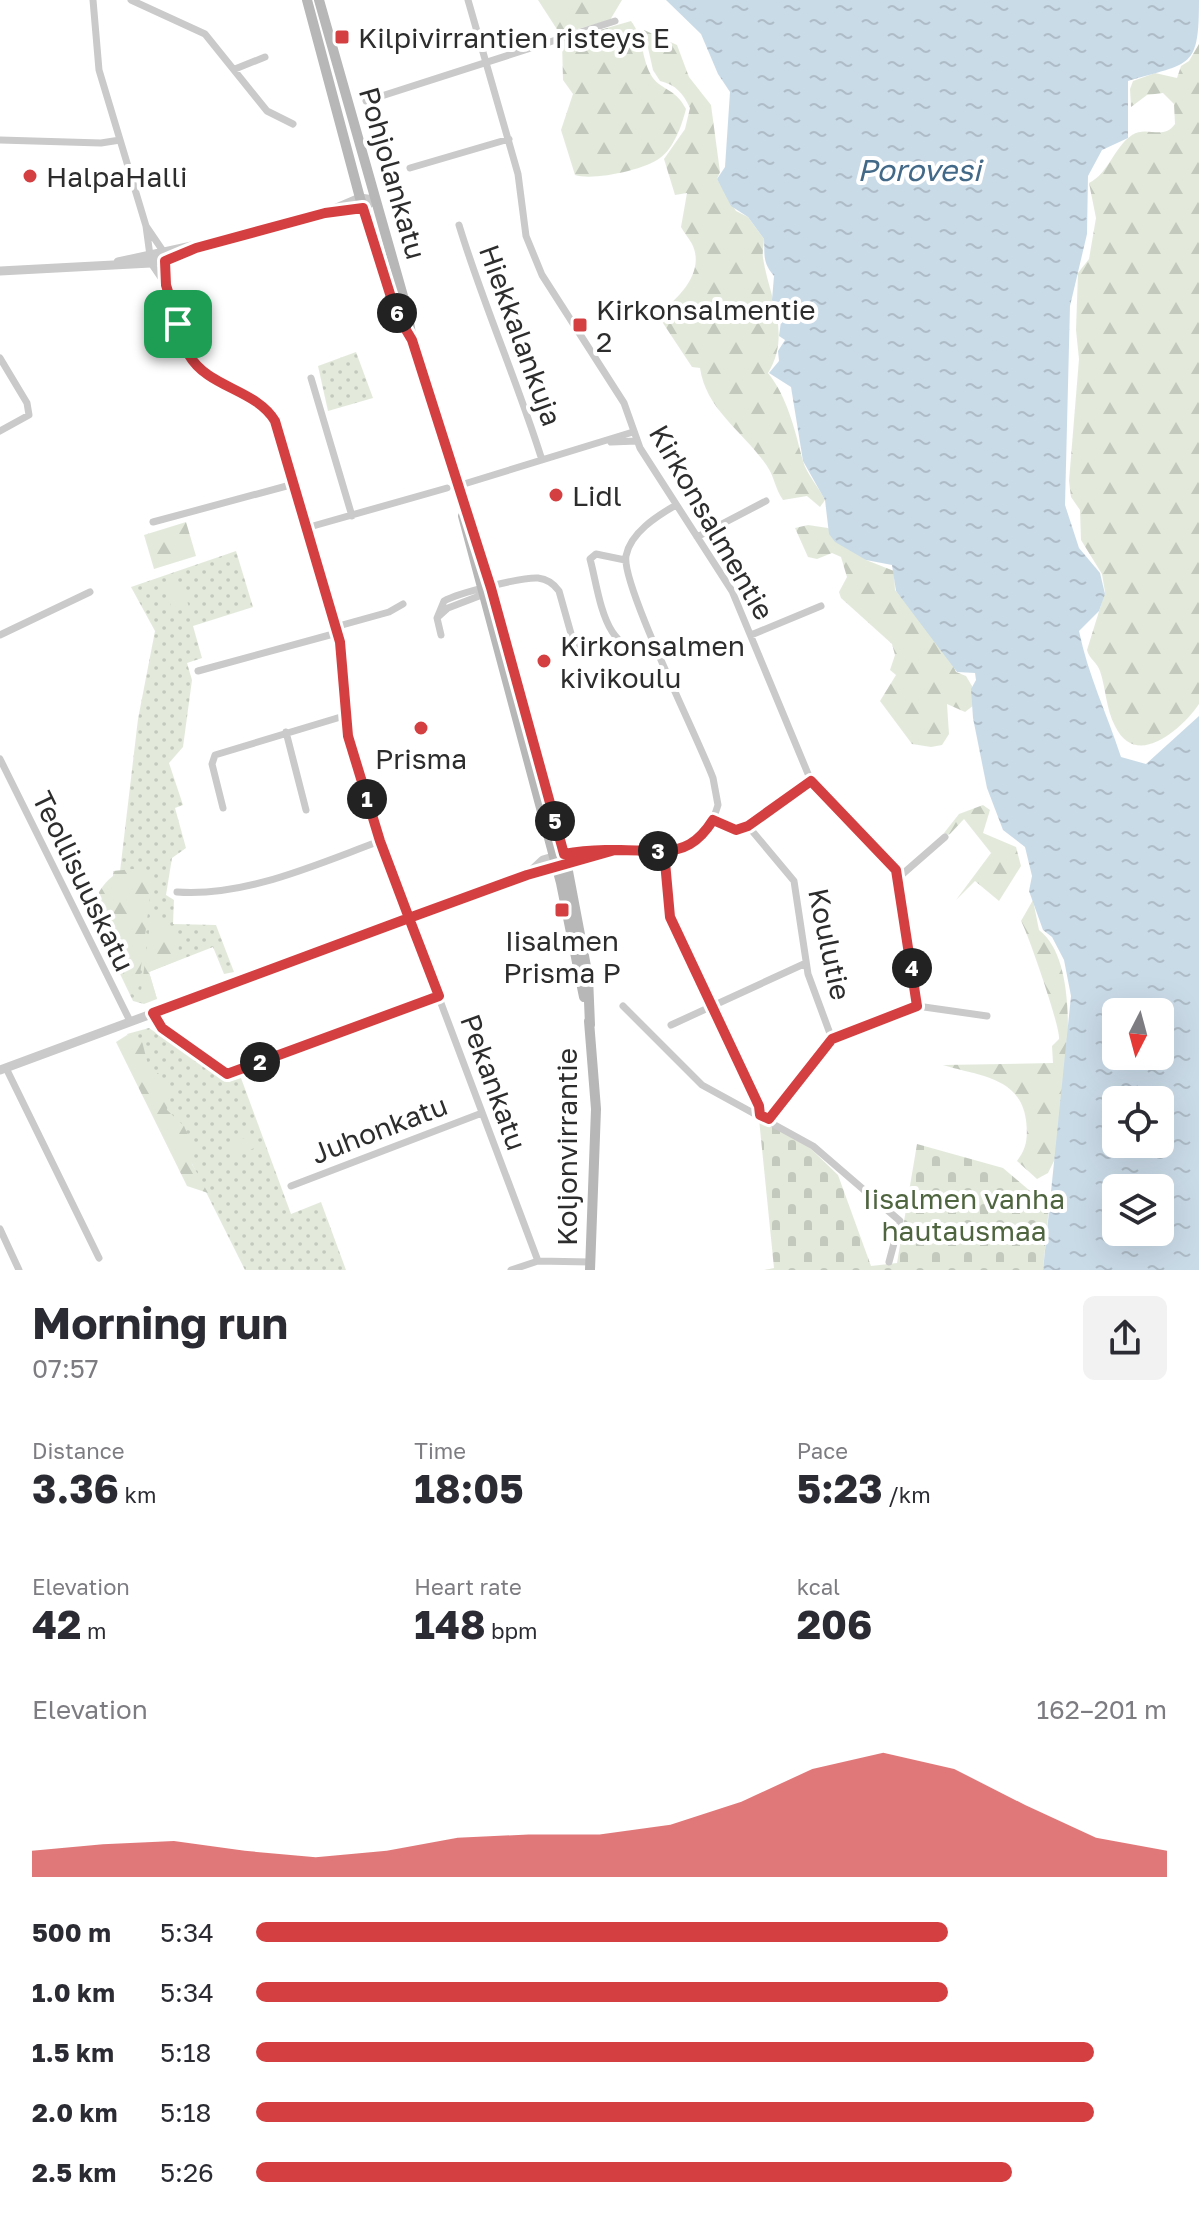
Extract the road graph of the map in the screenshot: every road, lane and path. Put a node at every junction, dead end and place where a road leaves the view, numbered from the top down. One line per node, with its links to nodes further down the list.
1 (93, 0): 14 (street)
2 (131, 0): 9 (street)
3 (307, 0): 17 (main road, Pohjolankatu)
4 (319, 0): 16 (main road, Pohjolankatu)
5 (468, 0): 8 (street, Kirkonsalmentie)
6 (615, 21): 8 (street)
7 (265, 57): 9 (street)
8 (488, 63): 10 (street); 12 (street, Kirkonsalmentie)
9 (235, 69): 11 (street)
10 (366, 101)
11 (293, 124)
12 (509, 139): 15 (street); 28 (street, Kirkonsalmentie)
13 (0, 140): 14 (street)
14 (120, 140): 19 (street)
15 (410, 168)
16 (374, 200): 17 (street); 24 (main road, Pohjolankatu)
17 (361, 203): 20 (street); 24 (main road, Pohjolankatu)
18 (459, 225): 31 (street, Hiekkalankuja)
19 (146, 226): 20 (street); 21 (street)
20 (164, 256): 21 (street); 23 (street)
21 (150, 258): 22 (street); 23 (street)
22 (0, 268)
23 (166, 285): 32 (street, Pekankatu)
24 (412, 340): 42 (main road, Koljonvirrantie)
25 (0, 358): 27 (street)
26 (311, 378): 37 (street)
27 (0, 431)
28 (633, 432): 29 (street, Kirkonsalmentie); 30 (street)
29 (637, 441): 30 (street); 36 (street, Kirkonsalmentie)
30 (609, 442): 31 (street)
31 (542, 460): 33 (street)
32 (294, 484): 38 (street); 39 (street, Pekankatu)
33 (464, 484)
34 (447, 488): 37 (street)
35 (766, 501): 40 (street)
36 (676, 505): 40 (street, Kirkonsalmentie); 41 (street)
37 (352, 516): 39 (street)
38 (153, 522)
39 (306, 528): 46 (street, Pekankatu)
40 (697, 537): 49 (street, Kirkonsalmentie)
41 (625, 560): 50 (street); 50 (street)
42 (485, 591): 48 (street); 51 (street); 65 (main road, Koljonvirrantie)
43 (90, 592): 47 (street)
44 (403, 604): 46 (street)
45 (821, 606): 49 (street)
46 (336, 630): 52 (street); 53 (street, Pekankatu)
47 (0, 635)
48 (441, 635)
49 (751, 635): 56 (street, Kirkonsalmentie)
50 (657, 646): 59 (street)
51 (577, 655)
52 (198, 671)
53 (344, 716): 54 (street); 62 (street, Pekankatu)
54 (286, 732): 57 (street); 58 (street)
55 (0, 759): 78 (street, Teollisuuskatu)
56 (811, 781): 60 (street); 68 (street, Kirkonsalmentie)
57 (223, 808)
58 (306, 810)
59 (713, 820): 60 (street); 64 (street)
60 (748, 826): 71 (street, Koulutie)
61 (945, 837): 68 (street)
62 (380, 841): 69 (street); 70 (street, Pekankatu)
63 (615, 850): 64 (street); 65 (street); 66 (street)
64 (664, 851): 74 (street)
65 (559, 855): 66 (main road, Koljonvirrantie); 67 (street)
66 (562, 868): 67 (street); 90 (main road, Koljonvirrantie)
67 (527, 875): 70 (street)
68 (898, 878): 75 (street, Kirkonsalmentie)
69 (177, 892)
70 (409, 918): 72 (street, Pekankatu); 76 (street)
71 (806, 963): 74 (street); 80 (street, Koulutie)
72 (439, 996): 76 (street); 82 (street, Pekankatu)
73 (623, 1006): 83 (street)
74 (712, 1006): 79 (street); 83 (street)
75 (917, 1006): 77 (street); 80 (street)
76 (153, 1013): 78 (street)
77 (987, 1016)
78 (130, 1021): 81 (street)
79 (671, 1025)
80 (832, 1039): 84 (street)
81 (3, 1069): 87 (street)
82 (482, 1113): 85 (street, Juhonkatu); 88 (street, Pekankatu)
83 (760, 1115): 84 (street)
84 (769, 1119): 89 (street)
85 (291, 1186)
86 (0, 1229): 91 (street)
87 (99, 1258)
88 (538, 1261): 90 (street); 92 (street)
89 (889, 1262)
90 (590, 1266)
91 (19, 1270)
92 (511, 1270)

